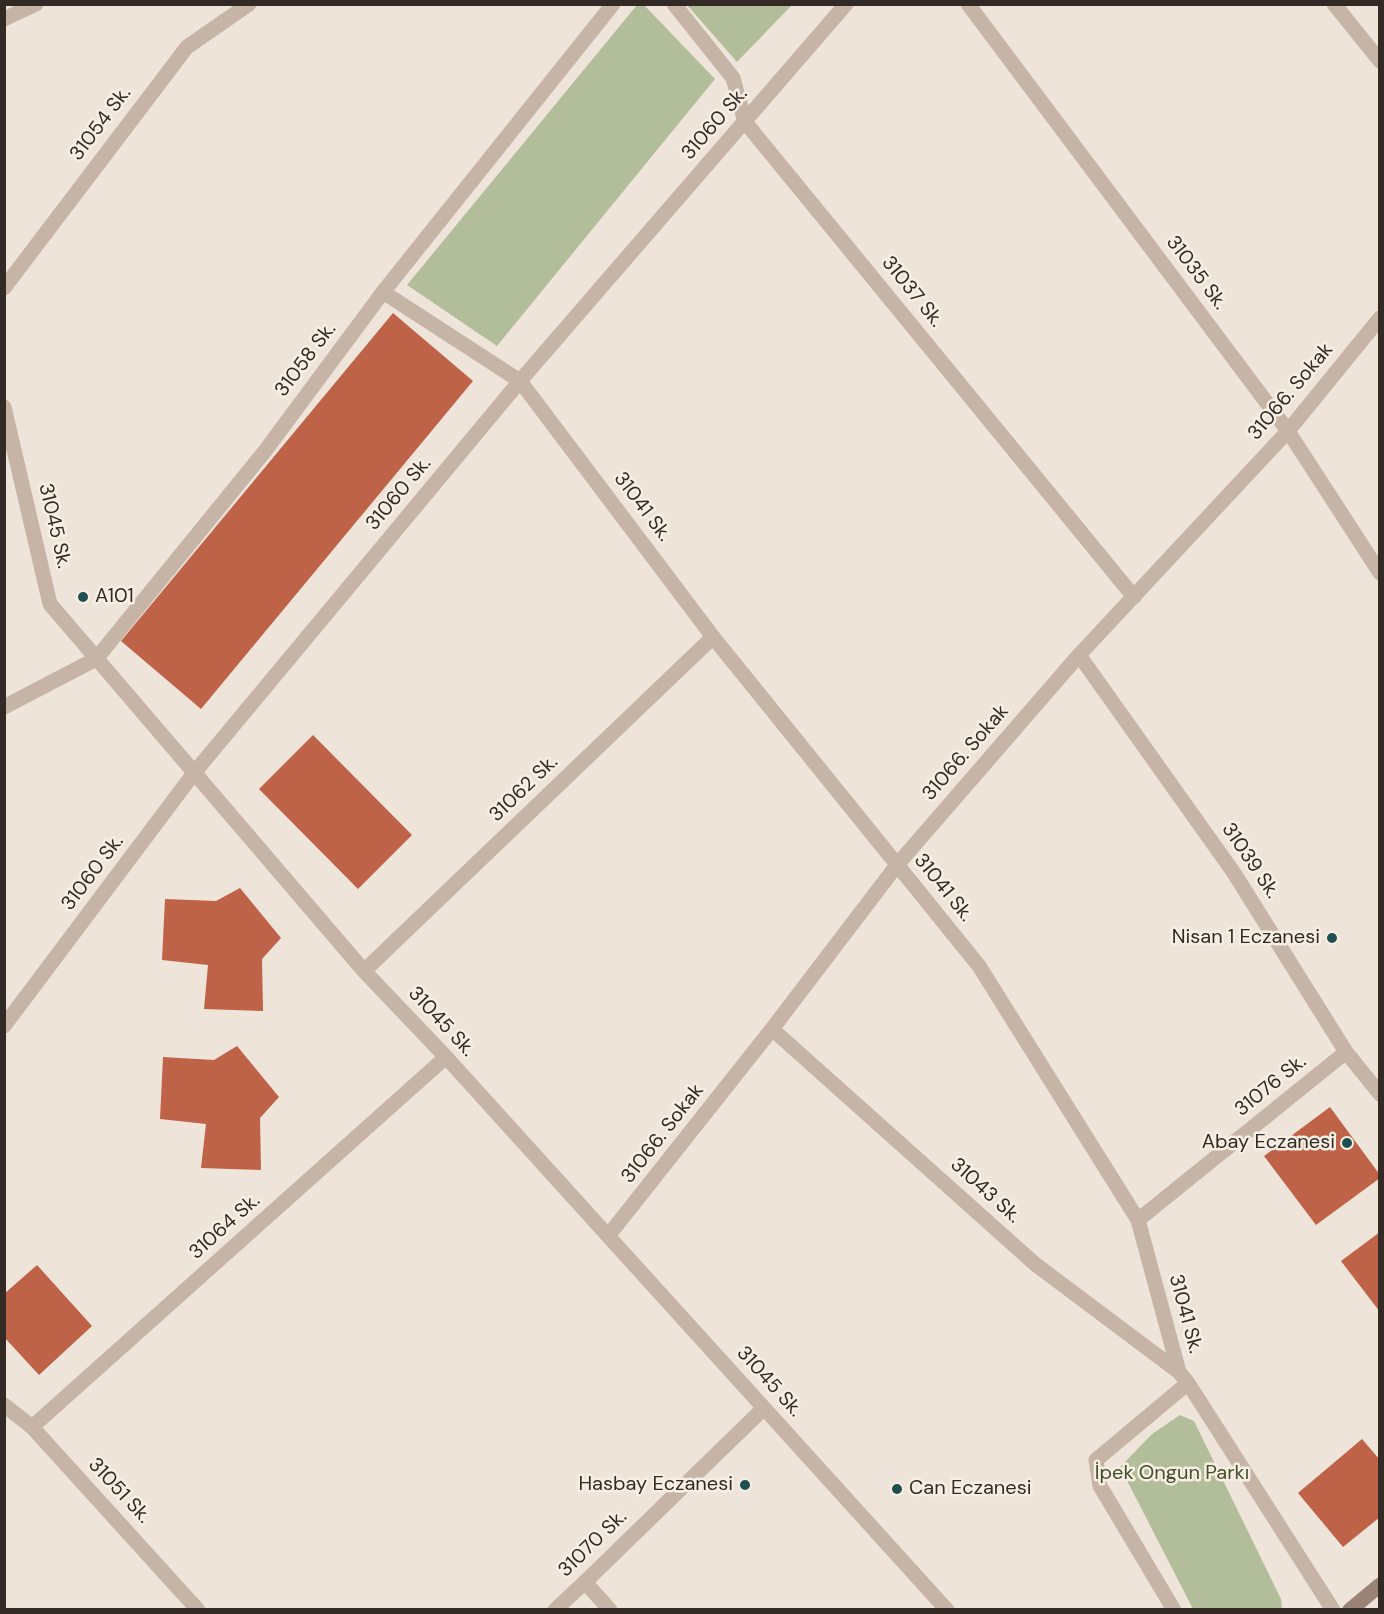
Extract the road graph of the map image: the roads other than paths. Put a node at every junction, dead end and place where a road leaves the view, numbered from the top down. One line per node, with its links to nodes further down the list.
1 (36, 4): 8 (street)
2 (249, 4): 11 (street, 31054 Sk.)
3 (613, 4): 12 (street, 31058 Sk.)
4 (674, 4): 10 (street, 31037 Sk.)
5 (846, 4): 10 (street, 31060 Sk.)
6 (968, 4): 16 (street, 31035 Sk.)
7 (1334, 4): 9 (street)
8 (4, 19)
9 (1380, 61)
10 (745, 122): 14 (street, 31060 Sk.); 18 (street, 31037 Sk.)
11 (4, 288)
12 (383, 292): 14 (street, 31041 Sk.); 21 (street, 31058 Sk.)
13 (1380, 318): 16 (street, 31066. Sokak)
14 (520, 381): 19 (street, 31041 Sk.); 23 (street, 31060 Sk.)
15 (4, 407): 21 (street, 31045 Sk.)
16 (1288, 431): 17 (street, 31035 Sk.); 18 (street, 31066. Sokak)
17 (1380, 573)
18 (1134, 597): 20 (street, 31066. Sokak)
19 (713, 637): 24 (street, 31041 Sk.); 25 (street, 31062 Sk.)
20 (1079, 655): 24 (street, 31066. Sokak); 28 (street, 31039 Sk.)
21 (96, 659): 22 (street, 31058 Sk.); 23 (street, 31045 Sk.)
22 (4, 707)
23 (194, 773): 25 (street, 31045 Sk.); 26 (street, 31060 Sk.)
24 (897, 865): 27 (street, 31066. Sokak); 31 (street, 31041 Sk.)
25 (364, 971): 29 (street, 31045 Sk.)
26 (4, 1026)
27 (772, 1029): 32 (street, 31066. Sokak); 33 (street, 31043 Sk.)
28 (1347, 1052): 30 (street, 31039 Sk.); 31 (street, 31076 Sk.)
29 (446, 1057): 32 (street, 31045 Sk.); 36 (street, 31064 Sk.)
30 (1380, 1094)
31 (1138, 1220): 33 (street, 31041 Sk.)
32 (608, 1236): 35 (street, 31045 Sk.)
33 (1184, 1378): 43 (street); 44 (street, 31041 Sk.)
34 (4, 1405): 36 (street, 31051 Sk.)
35 (764, 1407): 37 (street, 31070 Sk.); 42 (street, 31045 Sk.)
36 (32, 1427): 39 (street, 31051 Sk.)
37 (585, 1582): 40 (street, 31070 Sk.); 41 (street)
38 (1380, 1586): 45 (main road)
39 (198, 1610)
40 (555, 1610)
41 (610, 1610)
42 (947, 1610)
43 (1173, 1610)
44 (1333, 1610)
45 (1350, 1610)

